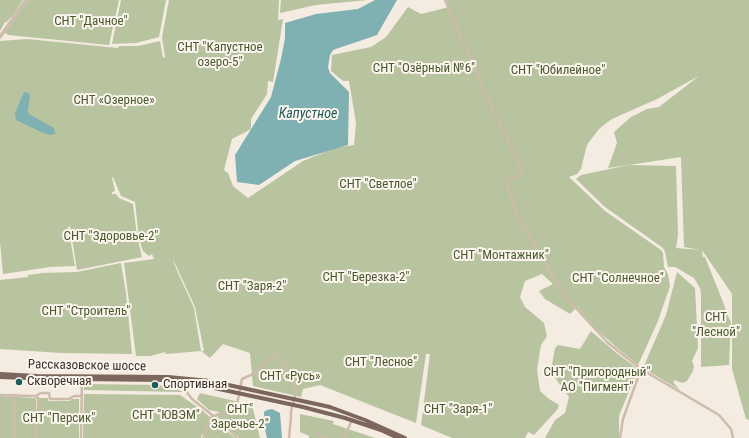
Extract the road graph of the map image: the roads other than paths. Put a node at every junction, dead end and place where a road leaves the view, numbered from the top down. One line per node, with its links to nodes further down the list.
1 (26, 0): 3 (street)
2 (445, 0): 4 (street)
3 (0, 37)
4 (641, 369): 25 (street); 26 (street)
5 (0, 375): 6 (main road, Рассказовское шоссе); 24 (main road, Рассказовское шоссе)
6 (82, 379): 7 (main road, Рассказовское шоссе); 11 (street)
7 (178, 382): 12 (street); 13 (main road, Рассказовское шоссе)
8 (0, 394): 9 (street)
9 (14, 395): 10 (street); 15 (street)
10 (36, 396): 11 (street); 16 (street)
11 (82, 396): 17 (street)
12 (213, 417): 18 (street); 19 (street); 20 (street)
13 (352, 420): 22 (street); 23 (main road, Рассказовское шоссе)
14 (316, 434): 21 (street)
15 (14, 438)
16 (37, 438)
17 (81, 438)
18 (203, 438)
19 (237, 438)
20 (288, 438)
21 (325, 438)
22 (344, 438)
23 (398, 438)
24 (405, 438)
25 (620, 438)
26 (733, 438)

